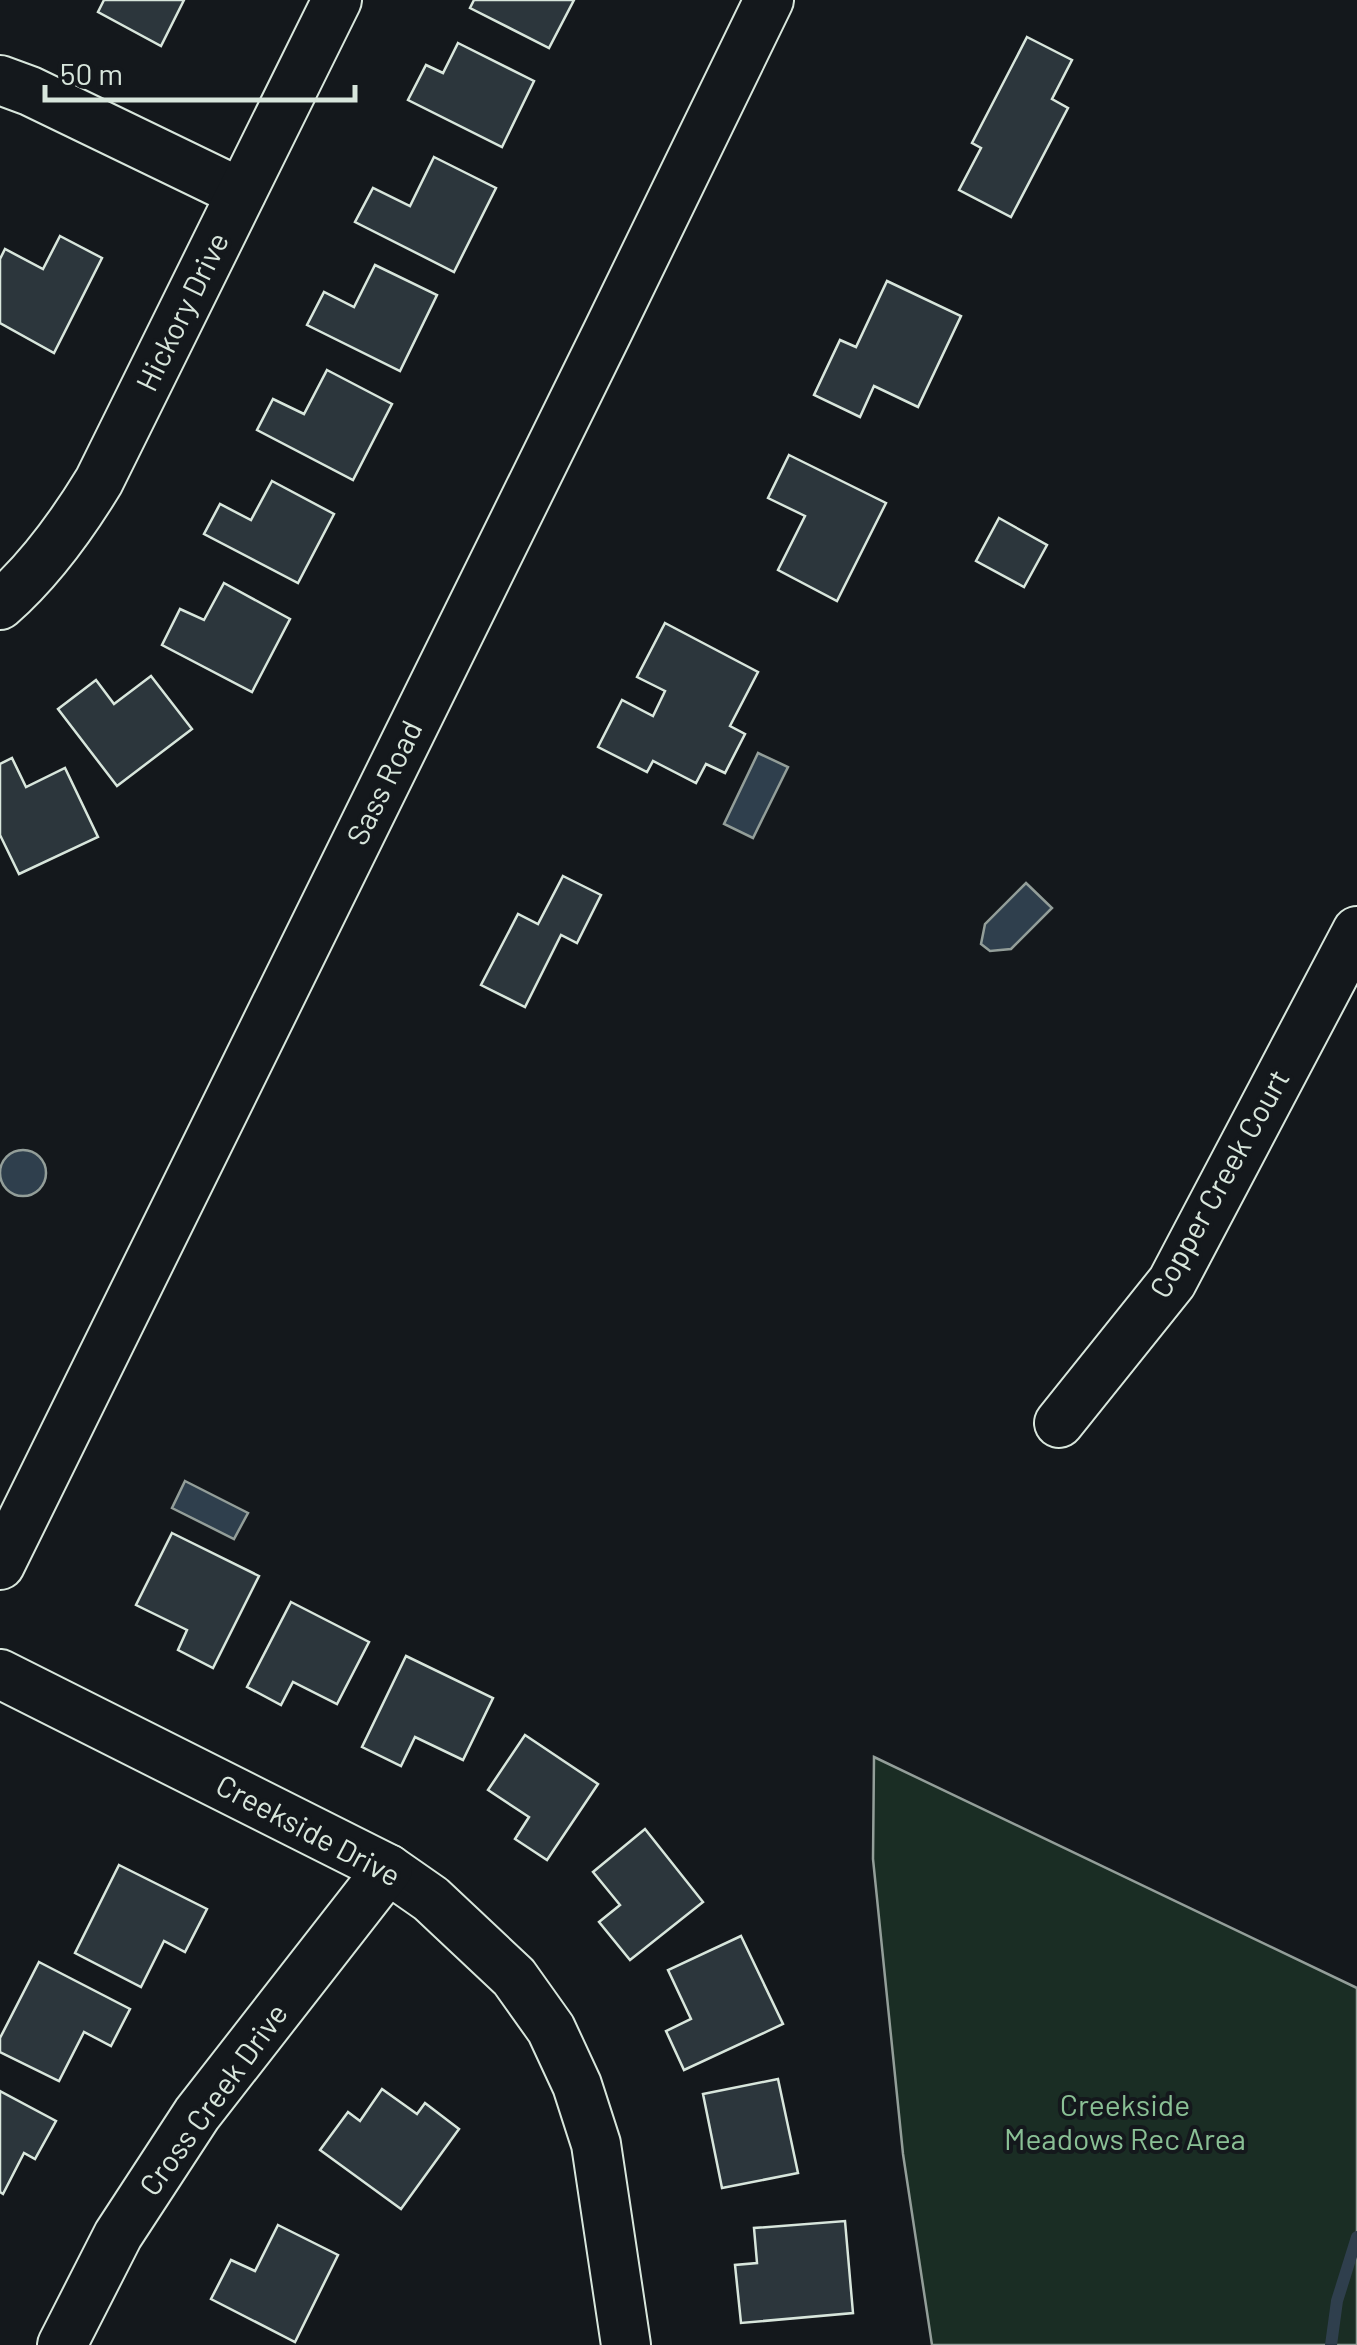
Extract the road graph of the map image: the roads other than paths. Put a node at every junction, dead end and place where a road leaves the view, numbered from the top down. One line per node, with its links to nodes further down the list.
1 (337, 0): 4 (street, Hickory Drive)
2 (769, 0): 8 (street, Sass Road)
3 (0, 80): 4 (street)
4 (241, 193): 5 (street, Hickory Drive)
5 (0, 606)
6 (1357, 931): 7 (street, Copper Creek Court)
7 (1059, 1423)
8 (0, 1566)
9 (0, 1674): 10 (street, Creekside Drive)
10 (388, 1870): 11 (street, Cross Creek Drive); 12 (street, Creekside Drive)
11 (62, 2345)
12 (626, 2345)

